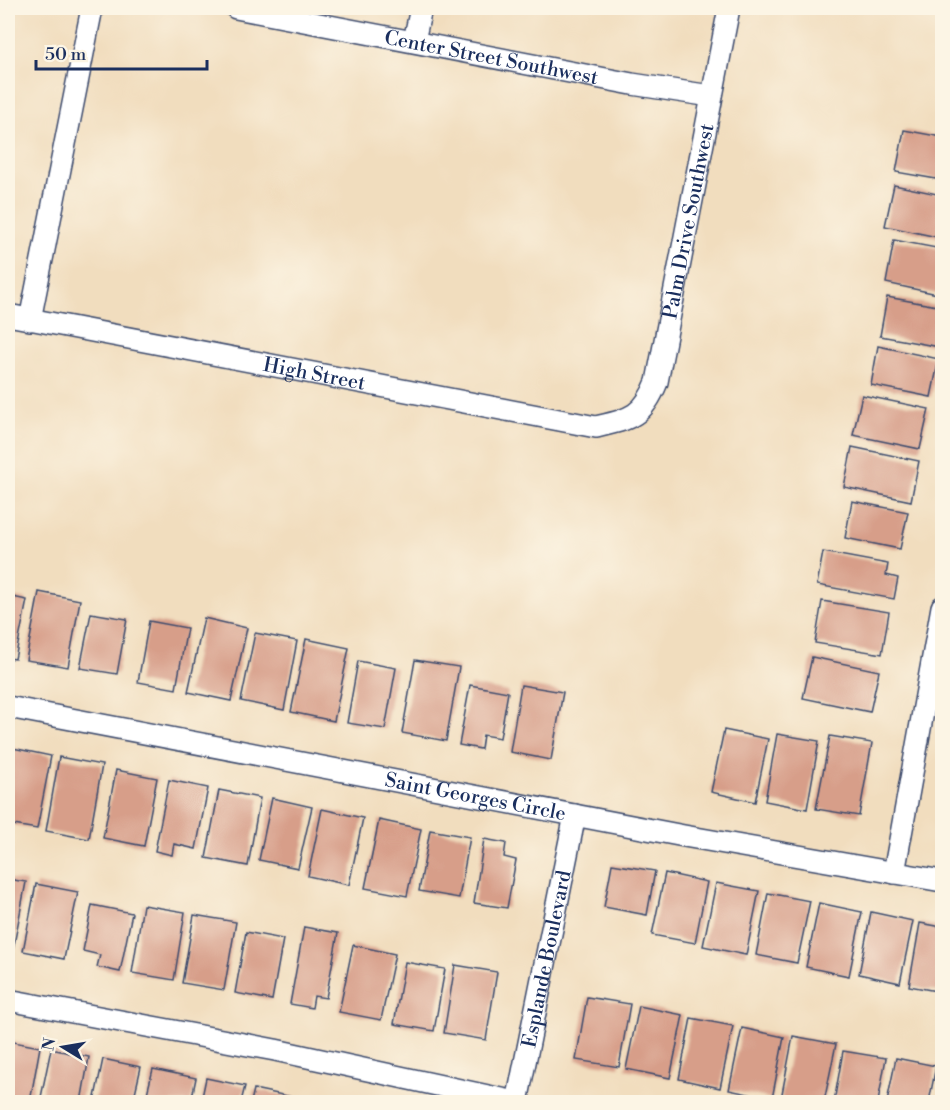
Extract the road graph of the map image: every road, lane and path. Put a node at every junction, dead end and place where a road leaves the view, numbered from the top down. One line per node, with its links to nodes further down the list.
1 (92, 8): 8 (street)
2 (236, 8): 5 (street, Center Street Southwest)
3 (420, 8): 5 (street)
4 (729, 8): 6 (street, Palm Drive Southwest)
5 (414, 40): 6 (street, Center Street Southwest)
6 (711, 96): 9 (street, Palm Drive Southwest)
7 (8, 315): 8 (street, High Street)
8 (30, 320): 9 (street, High Street)
9 (622, 420)
10 (942, 606): 13 (street)
11 (8, 707): 12 (street, Saint Georges Circle)
12 (575, 815): 13 (street, Saint Georges Circle); 16 (street, Esplande Boulevard)
13 (894, 873): 14 (street, Saint Georges Circle)
14 (942, 882)
15 (8, 999): 16 (street)
16 (517, 1102)

